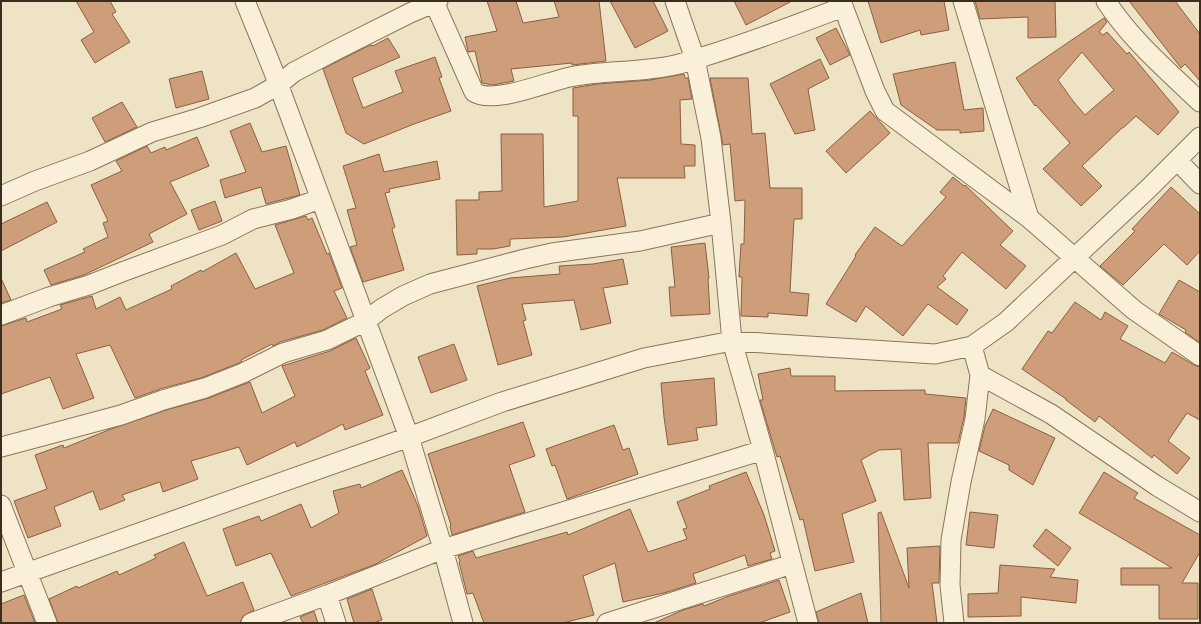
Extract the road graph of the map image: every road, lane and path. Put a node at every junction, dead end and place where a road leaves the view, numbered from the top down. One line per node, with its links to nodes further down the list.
1 (245, 1): 8 (street)
2 (675, 1): 7 (street)
3 (963, 1): 15 (street)
4 (1106, 1): 9 (street)
5 (436, 2): 7 (street); 8 (street)
6 (842, 4): 7 (street); 15 (street)
7 (695, 59): 16 (street)
8 (278, 85): 13 (street); 14 (street)
9 (1200, 102)
10 (1200, 137): 11 (street)
11 (1177, 160): 12 (street); 17 (street)
12 (1200, 184)
13 (1, 196)
14 (320, 199): 18 (street); 19 (street)
15 (1030, 218): 17 (street)
16 (721, 223): 19 (street); 20 (street)
17 (1075, 258): 21 (street); 22 (street)
18 (1, 315)
19 (366, 321): 24 (street); 25 (street)
20 (732, 341): 21 (street); 24 (street); 26 (street)
21 (972, 346): 23 (street)
22 (1200, 356)
23 (980, 375): 28 (street); 40 (street)
24 (409, 437): 29 (street); 31 (street)
25 (1, 447)
26 (763, 450): 29 (street); 30 (street)
27 (1, 505): 31 (street)
28 (1200, 512)
29 (443, 549): 33 (street); 37 (street)
30 (792, 564): 38 (street); 39 (street)
31 (27, 573): 32 (street); 34 (street)
32 (1, 582)
33 (327, 595): 35 (street); 36 (street)
34 (47, 623)
35 (251, 623)
36 (336, 623)
37 (463, 623)
38 (607, 623)
39 (808, 623)
40 (954, 623)

